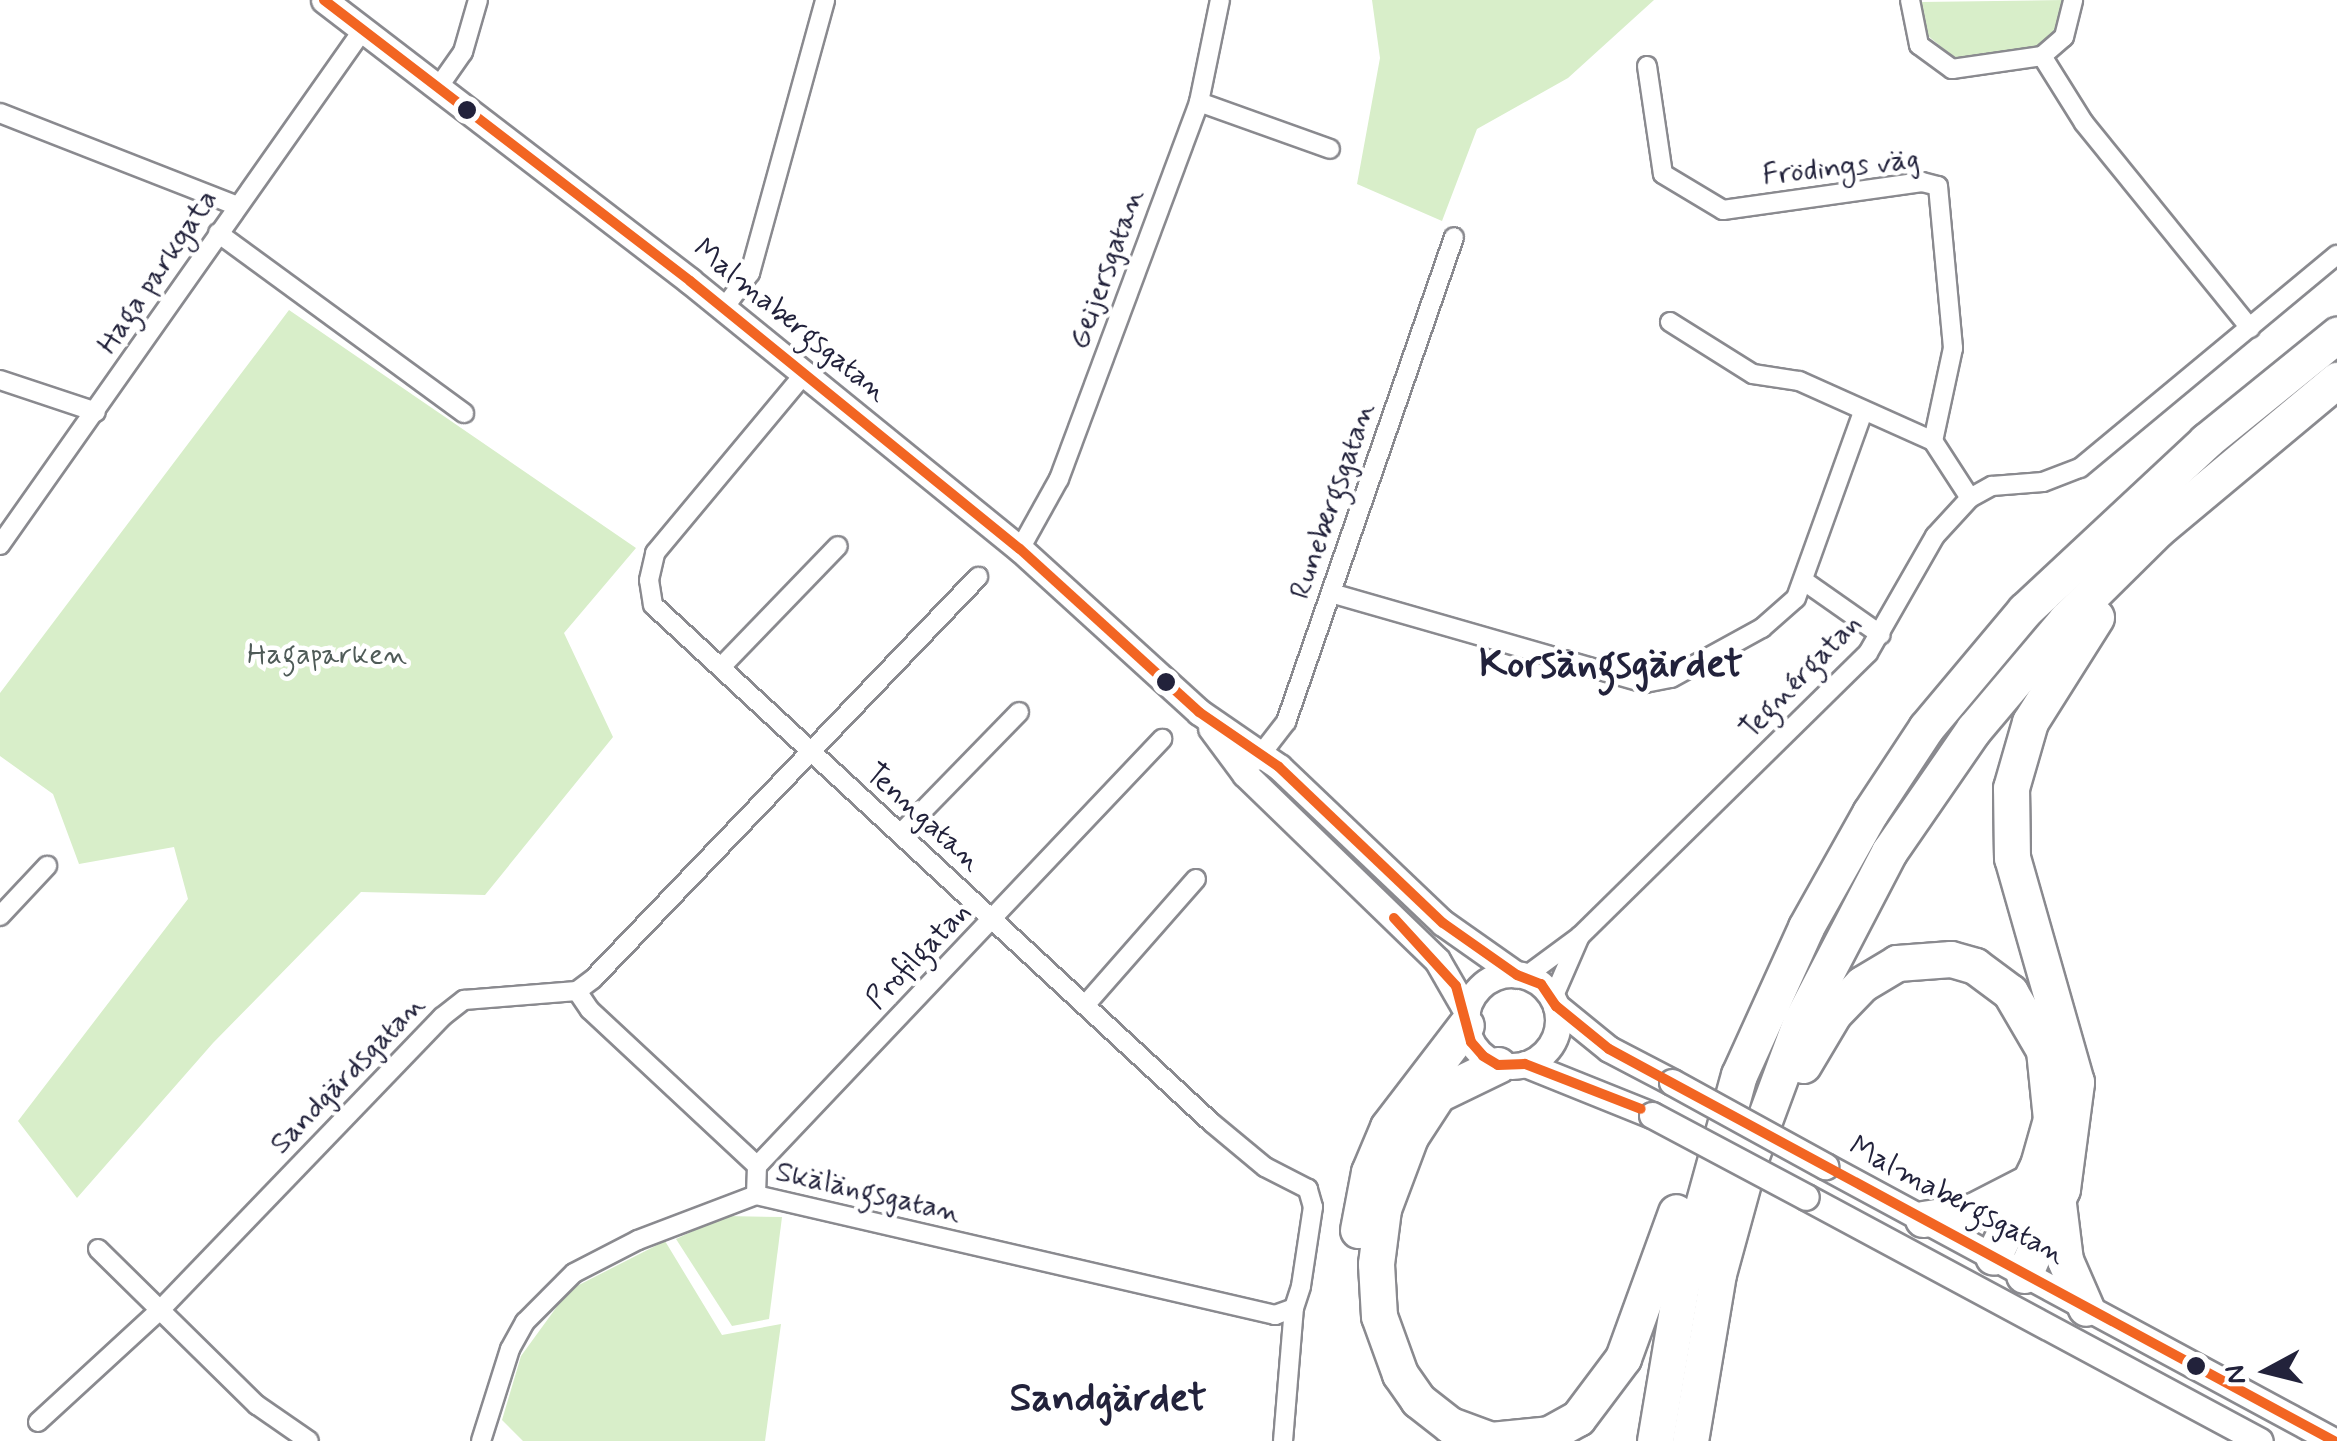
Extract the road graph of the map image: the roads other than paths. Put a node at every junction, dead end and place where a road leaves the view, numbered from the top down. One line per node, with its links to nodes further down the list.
1 (324, 0): 7 (main road, Malmabergsgatan)
2 (478, 0): 10 (street)
3 (825, 0): 18 (street)
4 (1220, 0): 11 (street, Geijersgatan)
5 (1910, 0): 8 (street)
6 (2073, 0): 8 (street)
7 (362, 30): 10 (main road, Malmabergsgatan); 14 (street, Haga parkgata)
8 (2042, 56): 20 (street)
9 (1647, 66): 28 (street, Frödings väg)
10 (437, 89): 18 (main road, Malmabergsgatan)
11 (1198, 102): 13 (street); 33 (street, Geijersgatan)
12 (0, 113): 14 (street)
13 (1330, 149)
14 (235, 206): 15 (street, Haga parkgata)
15 (218, 234): 25 (street, Haga parkgata); 27 (street)
16 (1454, 236): 36 (street, Runebergsgatan)
17 (2337, 255): 20 (street)
18 (724, 308): 22 (main road, Malmabergsgatan)
19 (1670, 322): 26 (street)
20 (2250, 328): 30 (street)
21 (2336, 332): 59 (highway)
22 (804, 374): 33 (main road, Malmabergsgatan); 38 (street, Tenngatan)
23 (0, 380): 25 (street)
24 (2337, 380): 29 (highway)
25 (96, 412): 31 (street, Haga parkgata)
26 (1863, 412): 28 (street); 35 (street)
27 (464, 413)
28 (1933, 441): 30 (street)
29 (2244, 454): 57 (highway); 62 (highway)
30 (1970, 498): 37 (street, Tegnérgatan)
31 (0, 544)
32 (838, 546): 38 (street)
33 (1020, 548): 40 (main road, Malmabergsgatan)
34 (978, 577): 42 (street)
35 (1807, 583): 36 (street); 37 (street)
36 (1331, 593): 43 (street, Runebergsgatan)
37 (1882, 635): 50 (street, Tegnérgatan)
38 (720, 668): 42 (street, Tenngatan)
39 (1019, 712): 45 (street)
40 (1199, 712): 43 (main road, Malmabergsgatan); 44 (main road, Malmabergsgatan)
41 (1162, 739): 49 (street, Profilgatan)
42 (810, 753): 45 (street, Tenngatan); 52 (street)
43 (1262, 753): 44 (street, Runebergsgatan); 51 (main road, Malmabergsgatan)
44 (1245, 774): 55 (main road, Malmabergsgatan)
45 (901, 833): 49 (street, Tenngatan)
46 (47, 866): 48 (street)
47 (1196, 879): 54 (street)
48 (0, 916)
49 (993, 919): 54 (street, Tenngatan); 58 (street, Profilgatan)
50 (1580, 936): 51 (street, Tegnérgatan); 53 (street, Tegnérgatan)
51 (1521, 975): 53 (main road); 55 (main road)
52 (577, 990): 58 (street); 67 (street, Sandgärdsgatan)
53 (1554, 1002): 56 (main road); 63 (main road, Malmabergsgatan, bridge)
54 (1087, 1004): 68 (street, Tenngatan)
55 (1466, 1019): 56 (main road); 74 (highway)
56 (1512, 1064): 59 (highway); 65 (main road, Malmabergsgatan, bridge)
57 (1773, 1091): 60 (highway); 76 (highway)
58 (757, 1166): 61 (street)
59 (1709, 1178): 75 (highway)
60 (2026, 1184): 63 (highway); 65 (highway)
61 (756, 1195): 68 (street, Skälängsgatan); 72 (street, Skälängsgatan)
62 (2058, 1202): 66 (highway); 69 (highway)
63 (1923, 1220): 65 (main road, Malmabergsgatan)
64 (98, 1249): 67 (street)
65 (1986, 1273): 66 (main road, Malmabergsgatan); 66 (main road, Malmabergsgatan)
66 (2016, 1290): 69 (main road, Malmabergsgatan); 77 (main road, Malmabergsgatan)
67 (162, 1308): 70 (street, Sandgärdsgatan); 71 (street)
68 (1294, 1308): 73 (street)
69 (2086, 1308): 78 (main road, Malmabergsgatan)
70 (38, 1422)
71 (308, 1441)
72 (481, 1441)
73 (1283, 1441)
74 (1434, 1441)
75 (1655, 1441)
76 (1690, 1441)
77 (2260, 1441)
78 (2334, 1441)

